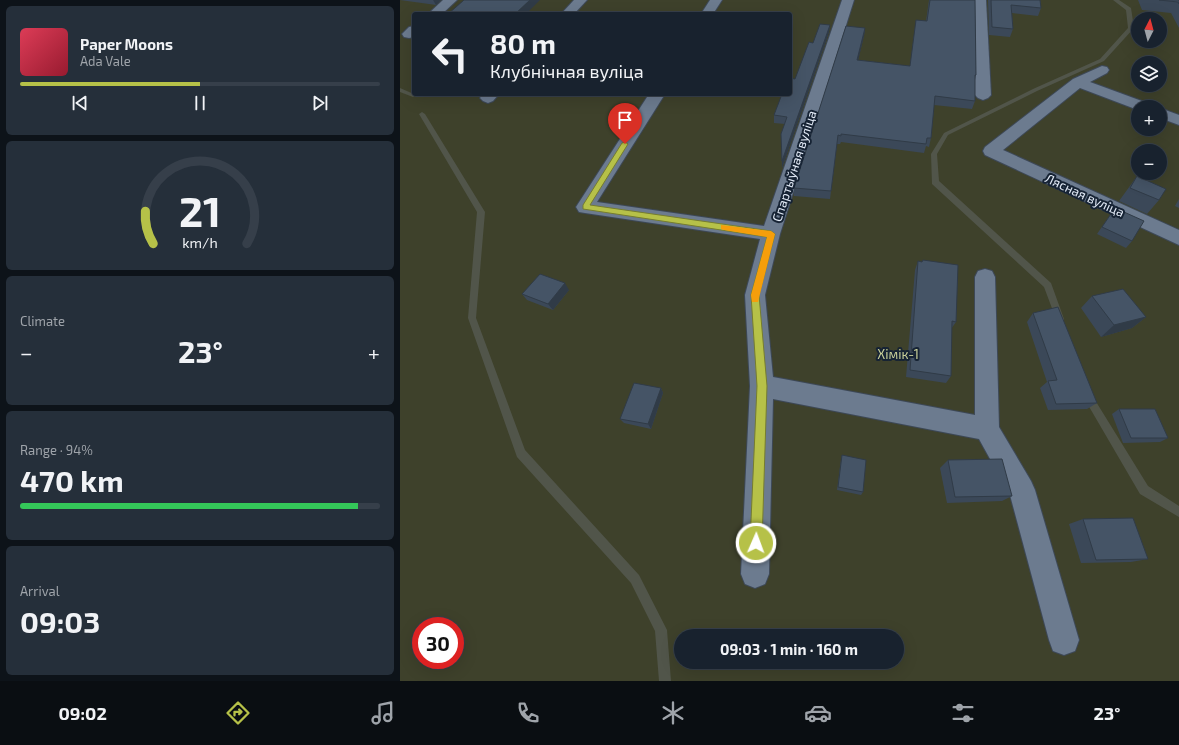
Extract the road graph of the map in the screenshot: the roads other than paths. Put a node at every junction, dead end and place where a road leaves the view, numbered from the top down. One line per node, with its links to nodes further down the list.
1 (451, 0): 6 (street)
2 (581, 0): 7 (street)
3 (716, 0): 8 (street)
4 (848, 0): 16 (street, Спартыўная вуліца)
5 (980, 0): 11 (street)
6 (436, 12)
7 (570, 12)
8 (708, 12)
9 (1102, 70): 10 (street)
10 (1078, 82): 13 (street); 17 (street, Лясная вуліца)
11 (982, 95)
12 (656, 96): 16 (street)
13 (1131, 102)
14 (1167, 116): 15 (street)
15 (1179, 120)
16 (771, 234): 19 (street, Спартыўная вуліца)
17 (1179, 238)
18 (985, 277): 20 (street)
19 (762, 386): 20 (street); 21 (street, Спартыўная вуліца)
20 (987, 429): 22 (street)
21 (755, 574)
22 (1064, 640)

